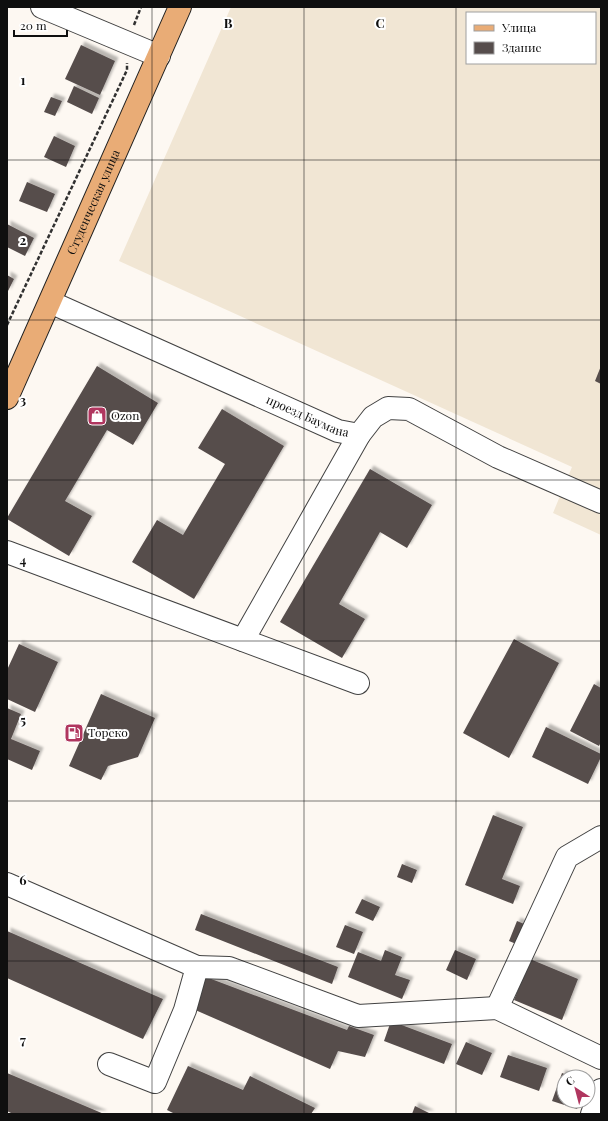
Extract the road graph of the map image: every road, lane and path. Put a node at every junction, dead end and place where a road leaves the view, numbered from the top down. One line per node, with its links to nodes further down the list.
1 (42, 7): 3 (street)
2 (180, 7): 4 (main road, Студенческая улица)
3 (128, 43): 4 (street); 6 (path)
4 (159, 56): 5 (main road, Студенческая улица)
5 (50, 302): 7 (main road, Студенческая улица); 8 (street, проезд Баумана)
6 (7, 325)
7 (7, 398)
8 (359, 435): 9 (street, проезд Баумана); 11 (street)
9 (601, 502)
10 (7, 552): 11 (street)
11 (243, 640): 12 (street)
12 (358, 683)
13 (601, 837): 16 (street)
14 (7, 884): 15 (street)
15 (197, 967): 16 (street); 18 (street)
16 (498, 1008): 17 (street)
17 (601, 1058)
18 (109, 1064)
19 (601, 1090): 20 (street)
20 (592, 1114)

